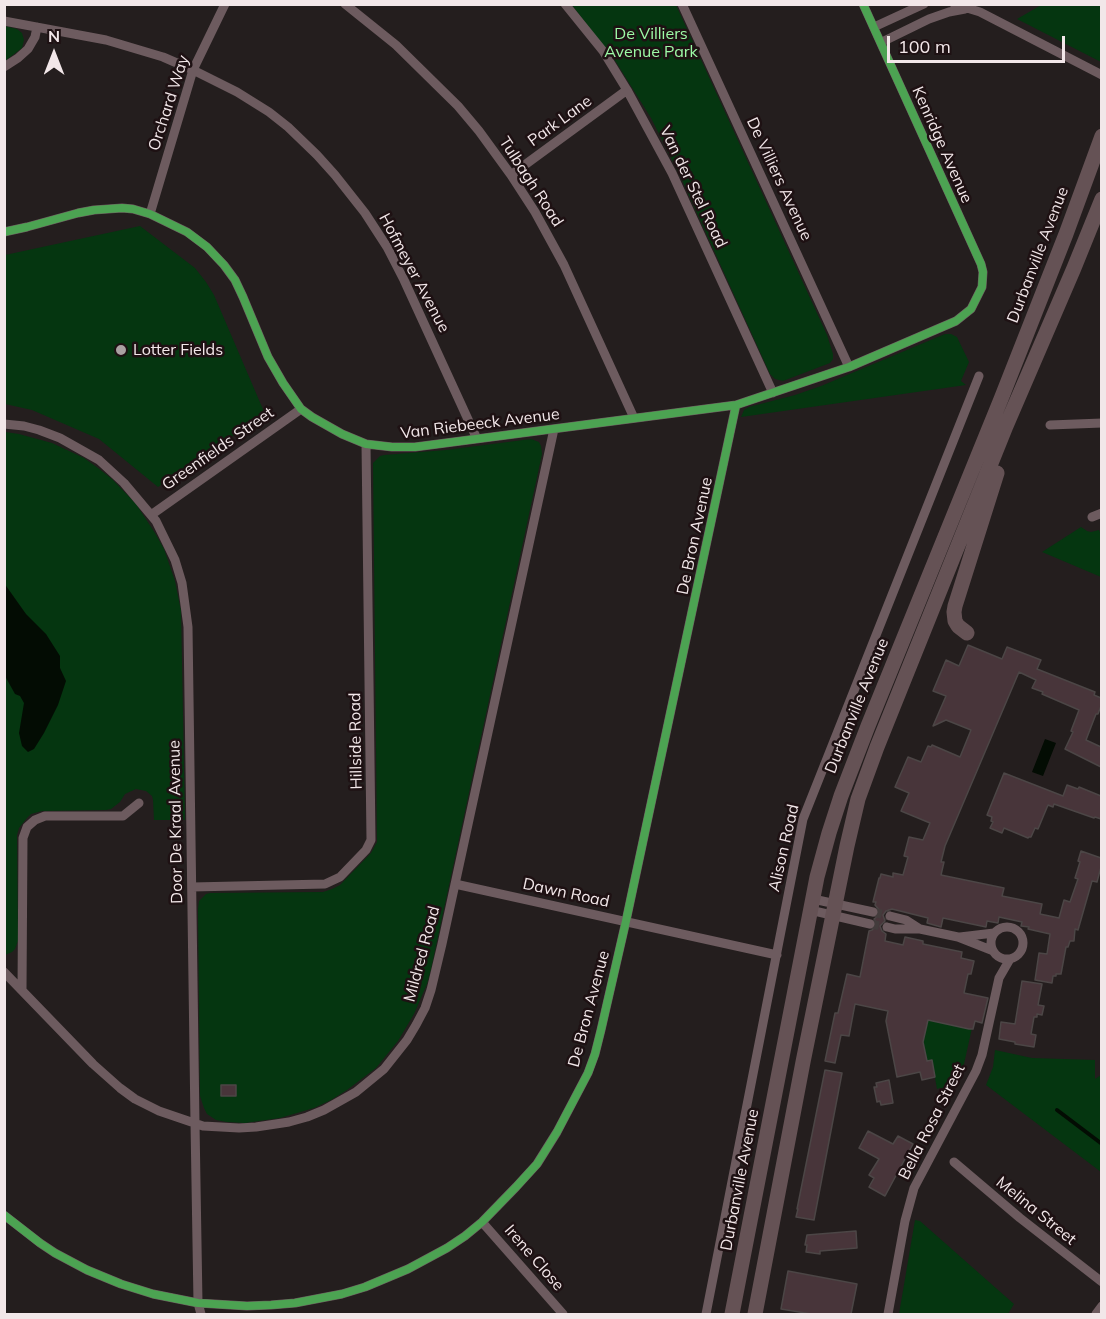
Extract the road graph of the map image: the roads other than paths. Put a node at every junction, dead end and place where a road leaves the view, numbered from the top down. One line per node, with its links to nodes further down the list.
1 (225, 4): 14 (street, Orchard Way)
2 (345, 4): 18 (street, Tulbagh Road)
3 (566, 4): 16 (street, Van der Stel Road)
4 (682, 4): 23 (street, De Villiers Avenue)
5 (863, 4): 11 (street, Kenridge Avenue)
6 (924, 4): 11 (street)
7 (954, 4): 8 (street)
8 (968, 9): 12 (street); 15 (street)
9 (4, 21): 10 (street, Hofmeyer Avenue)
10 (37, 27): 13 (street); 14 (street, Hofmeyer Avenue)
11 (874, 27): 12 (street, Kenridge Avenue)
12 (882, 42): 22 (street, Kenridge Avenue)
13 (4, 67)
14 (194, 70): 20 (street, Orchard Way); 34 (street, Hofmeyer Avenue)
15 (1101, 75)
16 (627, 90): 18 (street, Park Lane); 25 (street, Van der Stel Road)
17 (1101, 136): 41 (main road, Durbanville Avenue)
18 (511, 176): 28 (street, Tulbagh Road)
19 (1101, 199): 32 (main road, Durbanville Avenue)
20 (150, 214): 21 (street, Van Riebeeck Avenue); 27 (street, Van Riebeeck Avenue)
21 (4, 232)
22 (977, 299): 23 (street, Van Riebeeck Avenue)
23 (849, 367): 25 (street, Van Riebeeck Avenue)
24 (979, 376): 52 (street, Alison Road)
25 (773, 393): 26 (street, Van Riebeeck Avenue)
26 (736, 405): 28 (street, Van Riebeeck Avenue); 45 (street, De Bron Avenue)
27 (302, 409): 35 (street, Van Riebeeck Avenue); 36 (street, Greenfields Street)
28 (634, 418): 33 (street, Van Riebeeck Avenue)
29 (1101, 423): 31 (street)
30 (4, 424): 36 (street, Door De Kraal Avenue)
31 (1050, 425)
32 (1006, 426): 37 (main road); 42 (main road, Durbanville Avenue)
33 (554, 429): 34 (street, Van Riebeeck Avenue); 39 (street, Mildred Road)
34 (477, 439): 35 (street, Van Riebeeck Avenue)
35 (366, 444): 40 (street, Hillside Road)
36 (151, 514): 40 (street, Door De Kraal Avenue)
37 (967, 633)
38 (139, 803): 56 (street)
39 (455, 884): 45 (street, Dawn Road); 57 (street, Mildred Road)
40 (192, 887): 57 (street, Door De Kraal Avenue)
41 (812, 905): 42 (street); 67 (main road, Durbanville Avenue)
42 (834, 910): 43 (street); 46 (street); 68 (main road, Durbanville Avenue)
43 (873, 912)
44 (890, 916): 48 (street)
45 (626, 921): 52 (street, Dawn Road); 60 (street, De Bron Avenue)
46 (870, 924)
47 (887, 927): 48 (street)
48 (920, 929): 50 (street)
49 (994, 933): 50 (street); 51 (street); 53 (street)
50 (958, 937): 51 (street)
51 (993, 952): 53 (street); 55 (street, Bella Rosa Street)
52 (777, 955): 66 (street, Alison Road)
53 (1010, 960): 55 (street, Bella Rosa Street)
54 (4, 972): 56 (street, Mildred Road)
55 (999, 978): 69 (street, Bella Rosa Street)
56 (22, 990): 57 (street, Mildred Road)
57 (195, 1124): 62 (street, Door De Kraal Avenue)
58 (954, 1162): 61 (street, Melina Street)
59 (4, 1215): 62 (street, De Bron Avenue)
60 (482, 1222): 62 (street, De Bron Avenue); 65 (street, Irene Close)
61 (1101, 1282)
62 (198, 1304): 64 (street, Door De Kraal Avenue)
63 (1101, 1306): 70 (street)
64 (201, 1314)
65 (563, 1314)
66 (706, 1314)
67 (732, 1314)
68 (754, 1314)
69 (888, 1314)
70 (1096, 1314)

